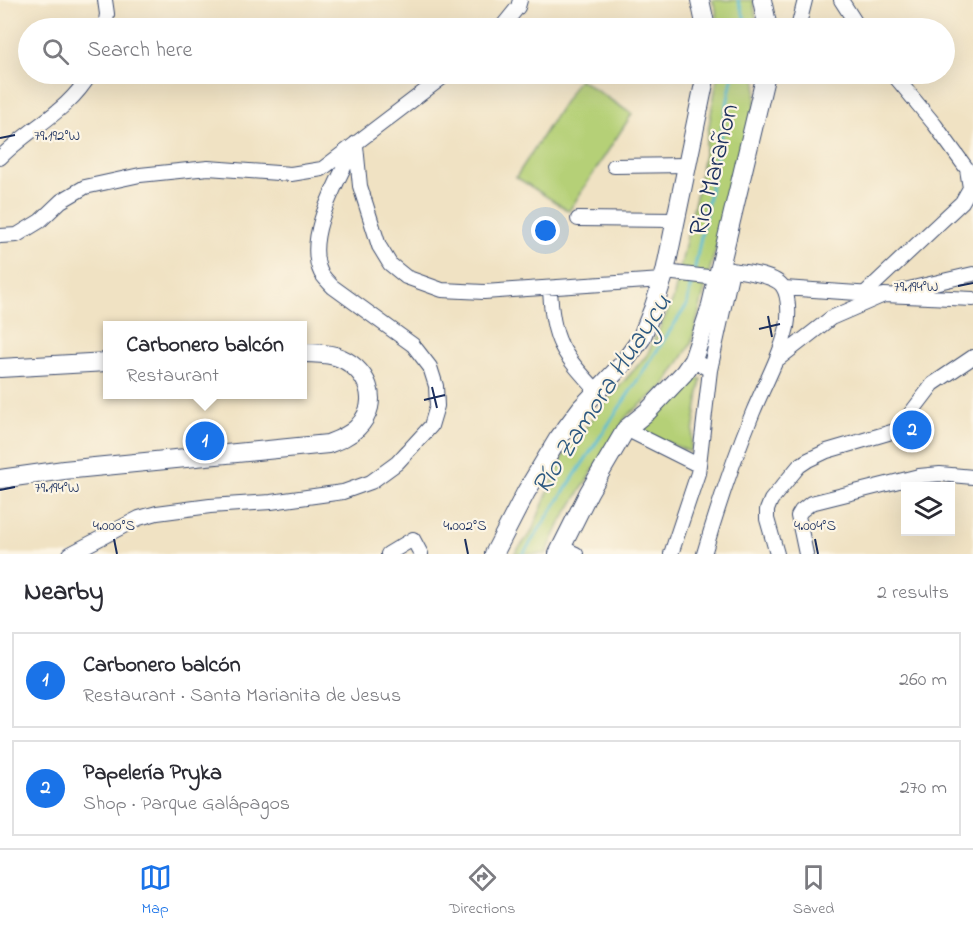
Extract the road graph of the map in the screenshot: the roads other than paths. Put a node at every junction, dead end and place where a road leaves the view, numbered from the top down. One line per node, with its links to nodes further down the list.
1 (105, 0): 7 (street)
2 (520, 0): 8 (street)
3 (700, 0): 9 (main road)
4 (762, 0): 10 (main road)
5 (805, 0): 11 (street)
6 (841, 0): 12 (street)
7 (106, 18)
8 (509, 18)
9 (704, 18)
10 (766, 18)
11 (800, 18)
12 (853, 18)
13 (84, 84): 19 (street)
14 (434, 84): 18 (street)
15 (704, 84): 20 (main road)
16 (764, 84): 25 (main road, Rio Marañon)
17 (901, 84): 30 (street)
18 (356, 143): 24 (street); 28 (street); 46 (street)
19 (0, 159)
20 (687, 165): 21 (street); 23 (main road)
21 (614, 166)
22 (578, 219): 23 (street)
23 (675, 220): 27 (main road)
24 (0, 236)
25 (723, 272): 27 (street); 29 (street); 35 (main road, Rio Marañon); 39 (street)
26 (973, 274): 31 (street)
27 (664, 276): 28 (street); 40 (main road)
28 (550, 288): 40 (street)
29 (784, 288): 30 (street); 36 (street)
30 (864, 294): 31 (street)
31 (884, 295): 32 (street); 36 (street)
32 (973, 298)
33 (307, 354): 44 (main road)
34 (973, 357): 55 (street)
35 (693, 360): 39 (street); 41 (main road)
36 (777, 360): 45 (street)
37 (103, 362): 38 (main road)
38 (0, 368)
39 (710, 370): 42 (street)
40 (597, 391): 51 (main road)
41 (626, 429): 42 (street); 47 (main road)
42 (698, 465): 52 (street)
43 (973, 477): 56 (street)
44 (0, 479)
45 (714, 520): 53 (street); 54 (street)
46 (89, 550): 48 (street)
47 (565, 552)
48 (70, 554)
49 (388, 554): 50 (street)
50 (421, 554)
51 (494, 554)
52 (670, 554)
53 (704, 554)
54 (713, 554)
55 (777, 554)
56 (806, 554)

